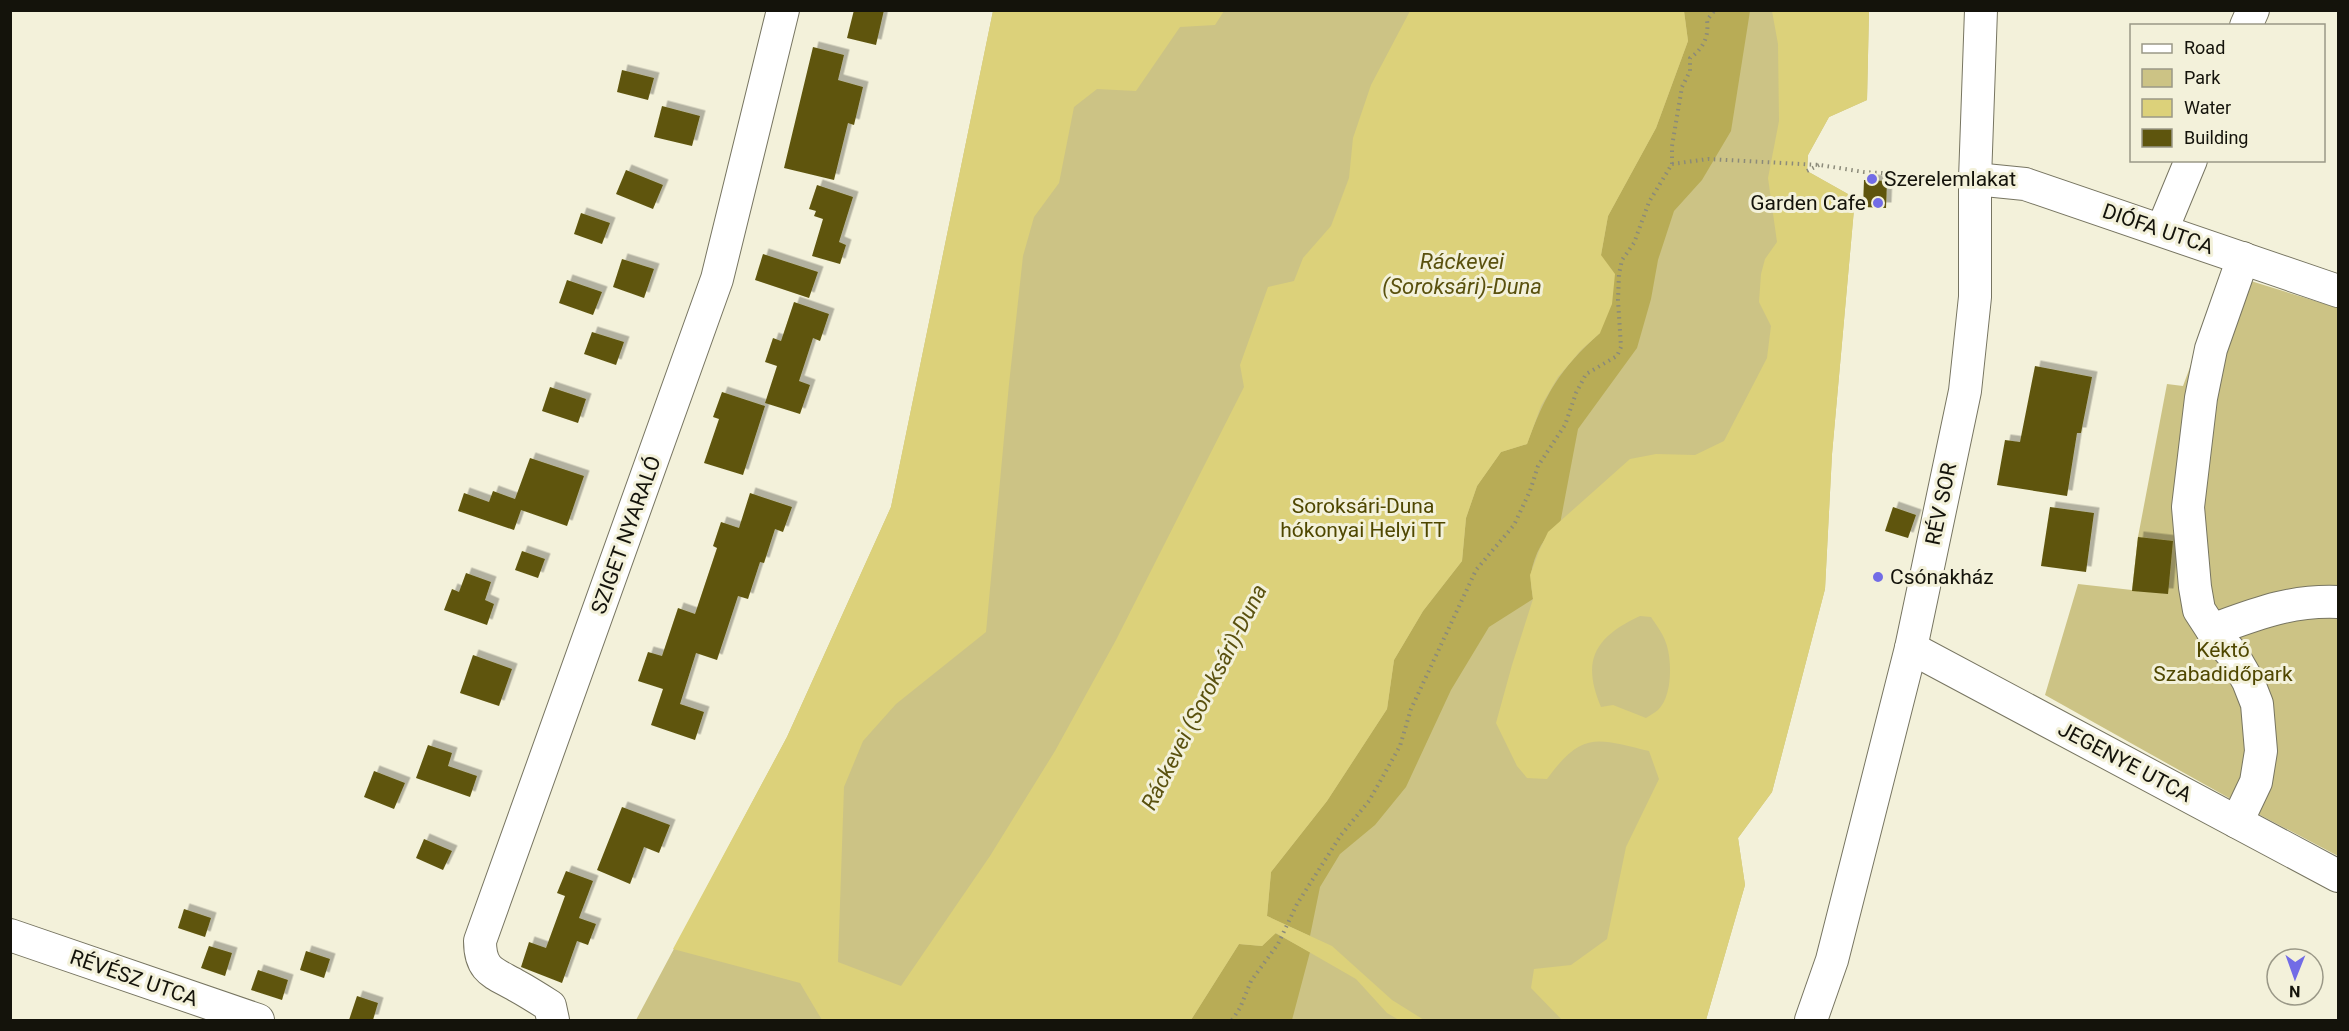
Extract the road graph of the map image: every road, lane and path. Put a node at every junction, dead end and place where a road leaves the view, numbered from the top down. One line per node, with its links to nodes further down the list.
1 (783, 10): 19 (street, SZIGET NYARALÓ)
2 (1714, 10): 5 (path)
3 (1981, 10): 8 (street, RÉV SOR)
4 (2190, 162): 9 (street)
5 (1672, 165): 6 (path); 20 (path)
6 (1820, 165): 7 (path); 8 (path)
7 (1807, 171)
8 (1975, 179): 9 (street, DIÓFA UTCA); 14 (street, RÉV SOR)
9 (2162, 230): 10 (street, DIÓFA UTCA)
10 (2243, 258): 11 (street, DIÓFA UTCA); 13 (street)
11 (2338, 291)
12 (2338, 602): 13 (street)
13 (2212, 630): 15 (street)
14 (1911, 648): 15 (street, JEGENYE UTCA); 21 (street, RÉV SOR)
15 (2237, 822): 16 (street, JEGENYE UTCA)
16 (2338, 876)
17 (10, 935): 18 (street, RÉVÉSZ UTCA)
18 (258, 1020)
19 (553, 1020)
20 (1232, 1020)
21 (1811, 1020)

